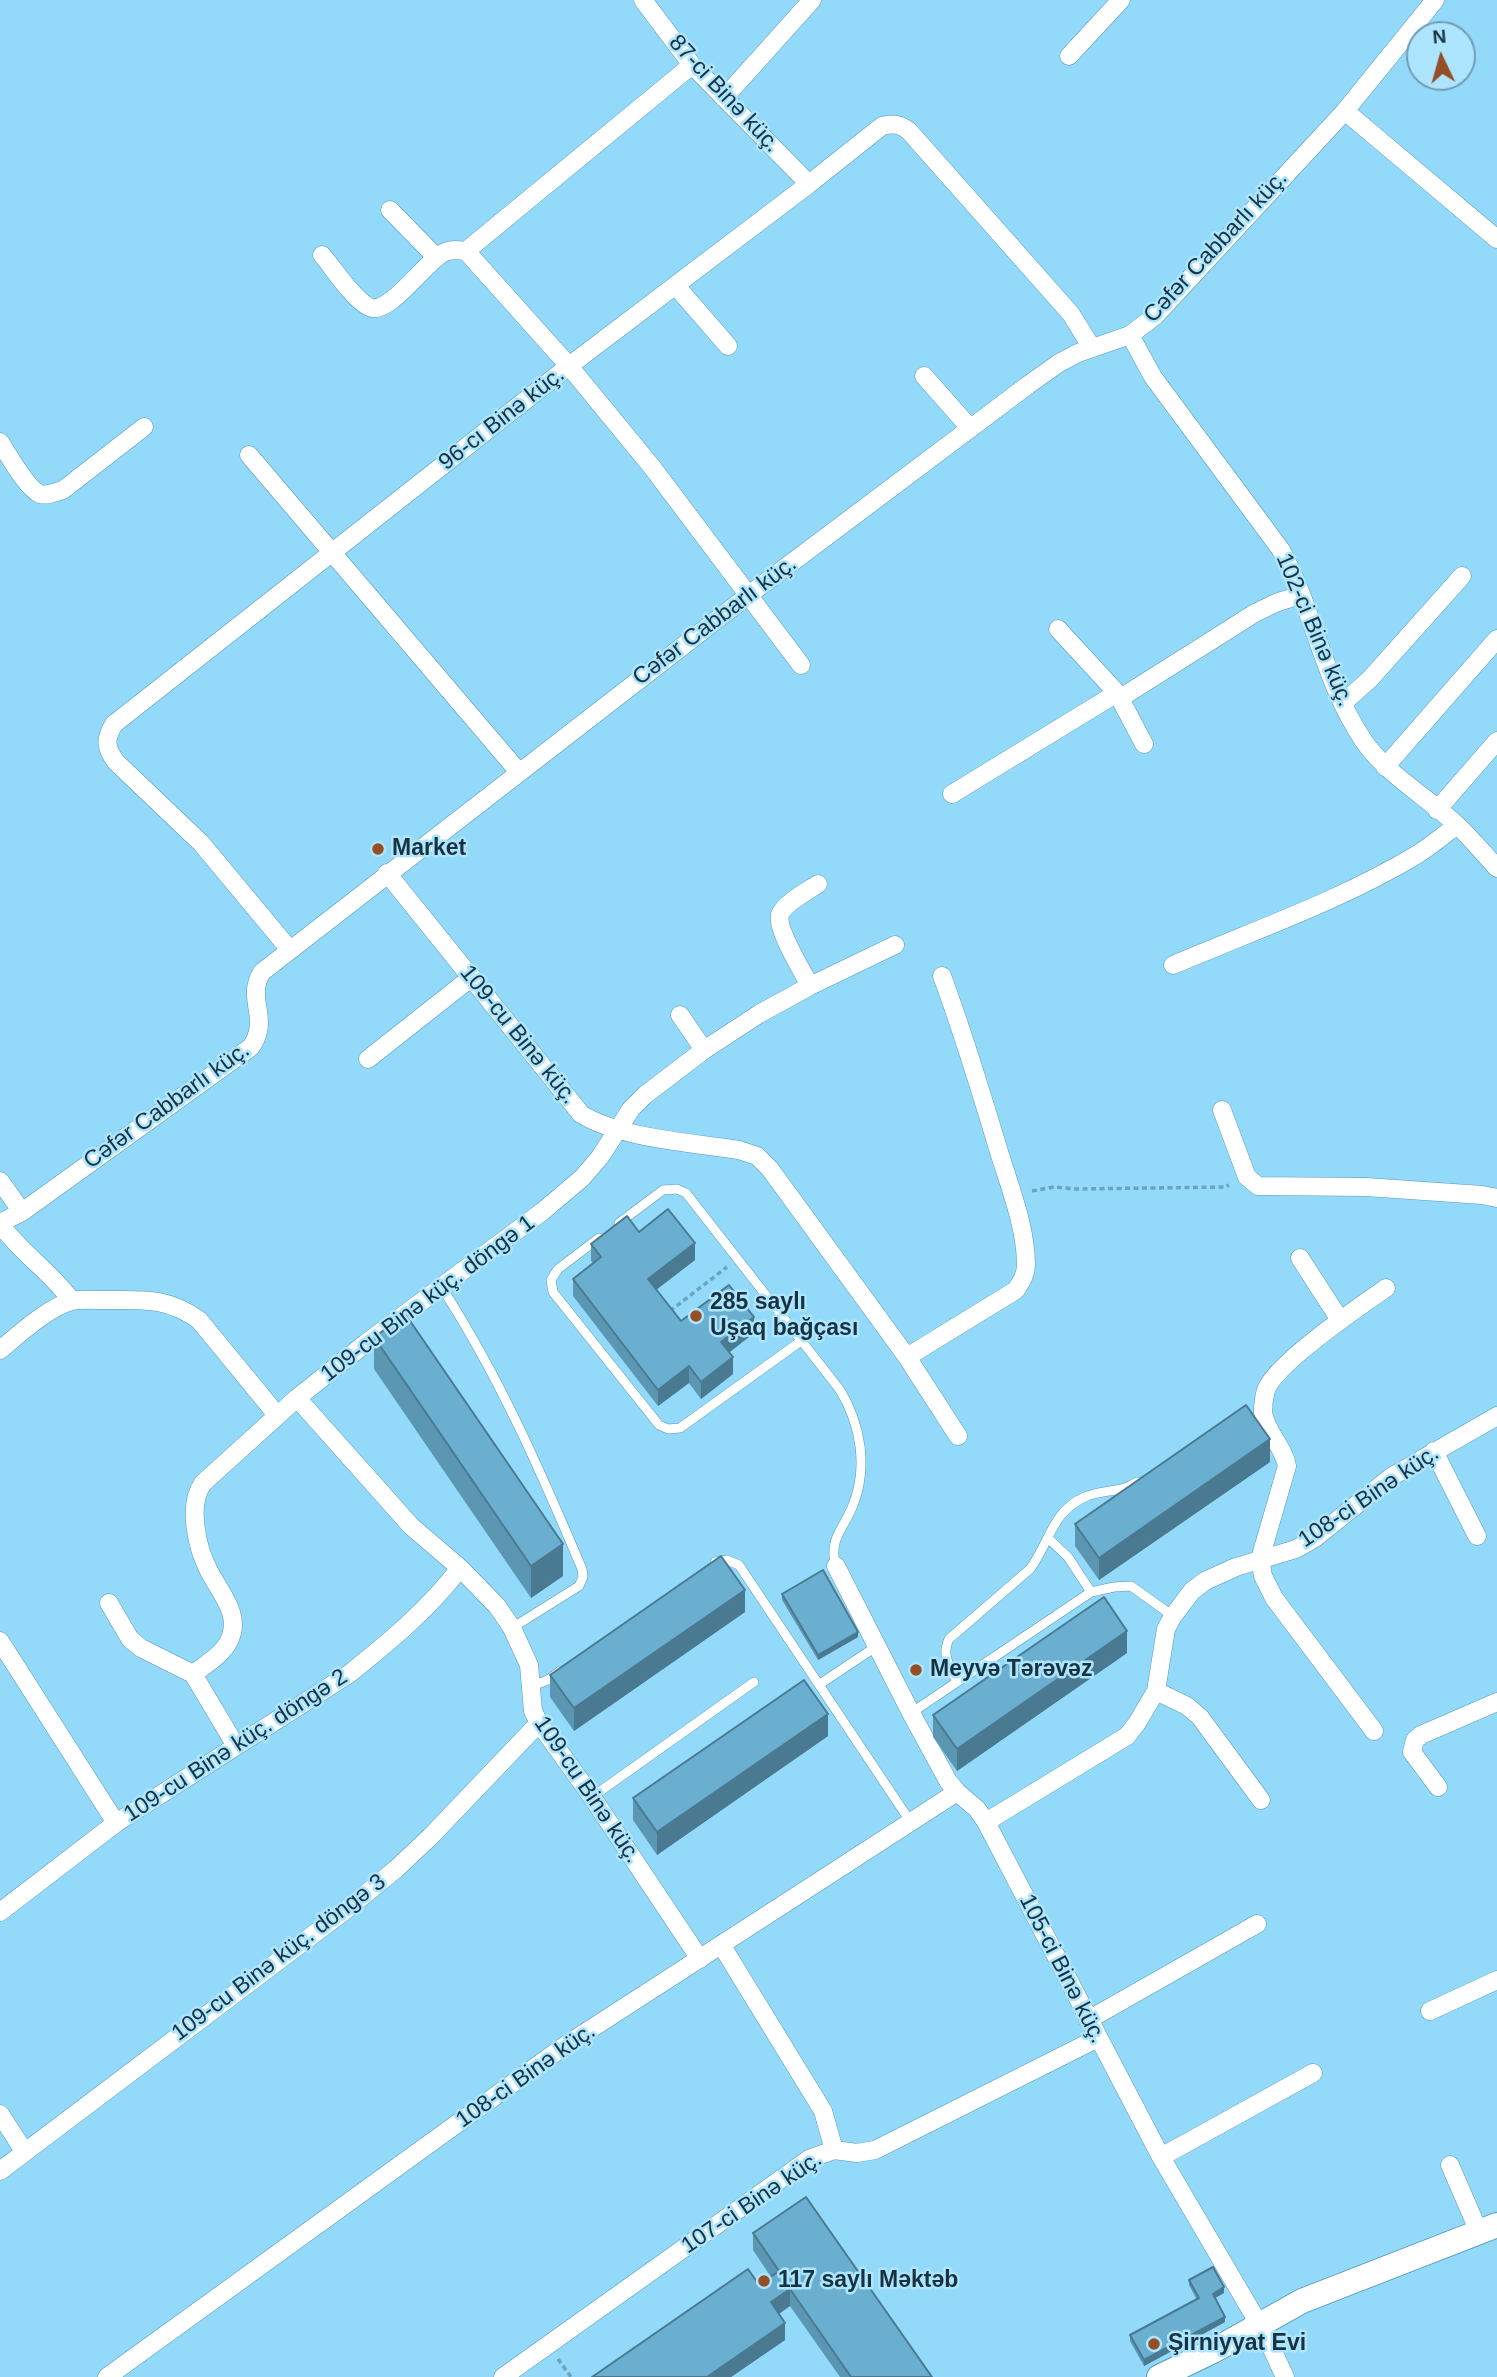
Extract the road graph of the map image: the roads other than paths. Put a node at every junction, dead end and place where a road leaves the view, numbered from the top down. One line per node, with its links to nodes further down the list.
1 (643, 0): 6 (street, 87-ci Binə küç.)
2 (812, 0): 7 (street)
3 (1121, 0): 5 (street)
4 (1434, 0): 8 (street, Cəfər Cabbarlı küç.)
5 (1069, 57)
6 (692, 65): 7 (street, 87-ci Binə küç.); 12 (street)
7 (724, 98): 9 (street, 87-ci Binə küç.)
8 (1345, 111): 11 (street); 16 (street, Cəfər Cabbarlı küç.)
9 (809, 184): 15 (street, 96-cı Binə küç.); 18 (street, 96-cı Binə küç.)
10 (390, 210): 14 (street)
11 (1497, 239)
12 (466, 251): 14 (street); 19 (street)
13 (322, 255): 14 (street)
14 (436, 257)
15 (676, 286): 17 (street); 19 (street, 96-cı Binə küç.)
16 (1130, 335): 18 (street, Cəfər Cabbarlı küç.); 28 (street, 102-ci Binə küç.)
17 (727, 346)
18 (1092, 348): 22 (street, Cəfər Cabbarlı küç.)
19 (569, 366): 25 (street, 96-cı Binə küç.); 27 (street)
20 (924, 376): 22 (street)
21 (144, 428): 23 (street)
22 (970, 428): 27 (street, Cəfər Cabbarlı küç.)
23 (0, 442)
24 (249, 454): 25 (street)
25 (333, 553): 37 (street); 45 (street, 96-cı Binə küç.)
26 (1462, 576): 33 (street)
27 (750, 594): 31 (street); 37 (street, Cəfər Cabbarlı küç.)
28 (1301, 595): 32 (street); 33 (street, 102-ci Binə küç.)
29 (1058, 629): 32 (street)
30 (1497, 639): 36 (street)
31 (801, 665)
32 (1117, 694): 35 (street); 38 (street)
33 (1343, 703): 36 (street, 102-ci Binə küç.)
34 (1497, 741): 39 (street)
35 (1144, 744)
36 (1385, 767): 39 (street, 102-ci Binə küç.)
37 (519, 771): 42 (street, Cəfər Cabbarlı küç.)
38 (952, 794)
39 (1437, 810): 40 (street, 102-ci Binə küç.)
40 (1457, 825): 41 (street, 102-ci Binə küç.); 46 (street)
41 (1497, 868)
42 (387, 873): 45 (street, Cəfər Cabbarlı küç.); 48 (street, 109-cu Binə küç.)
43 (818, 884): 49 (street)
44 (895, 945): 49 (street, 109-cu Binə küç. döngə 1)
45 (289, 950): 57 (street, Cəfər Cabbarlı küç.)
46 (1173, 965)
47 (942, 976): 66 (street)
48 (472, 977): 52 (street); 54 (street, 109-cu Binə küç.)
49 (810, 986): 51 (street, 109-cu Binə küç. döngə 1)
50 (680, 1015): 51 (street)
51 (704, 1050): 54 (street, 109-cu Binə küç. döngə 1)
52 (368, 1059)
53 (1222, 1110): 56 (street)
54 (617, 1130): 60 (street, 109-cu Binə küç. döngə 1); 66 (street, 109-cu Binə küç.)
55 (0, 1181): 57 (street)
56 (1497, 1198)
57 (22, 1212): 58 (street, Cəfər Cabbarlı küç.)
58 (0, 1224): 62 (street)
59 (1300, 1258): 63 (street)
60 (442, 1288): 67 (street, 109-cu Binə küç. döngə 1); 82 (lane)
61 (1386, 1288): 63 (street)
62 (72, 1301): 65 (street); 68 (street)
63 (1340, 1320): 75 (street)
64 (801, 1341): 64 (lane); 76 (lane)
65 (0, 1350)
66 (907, 1357): 70 (street, 109-cu Binə küç.)
67 (297, 1398): 68 (street, 109-cu Binə küç. döngə 1); 77 (street, 109-cu Binə küç.)
68 (277, 1415): 86 (street, 109-cu Binə küç. döngə 1)
69 (1497, 1416): 71 (street, 108-ci Binə küç.)
70 (958, 1436)
71 (1434, 1451): 73 (street); 75 (street, 108-ci Binə küç.)
72 (1140, 1480): 74 (lane)
73 (1477, 1536)
74 (1048, 1538): 79 (lane); 88 (lane)
75 (1260, 1559): 81 (street, 108-ci Binə küç.); 95 (street)
76 (836, 1566): 84 (street, 105-ci Binə küç.)
77 (460, 1568): 82 (street, 109-cu Binə küç.); 96 (street, 109-cu Binə küç. döngə 2)
78 (704, 1570): 89 (lane)
79 (1091, 1592): 81 (lane); 88 (lane)
80 (109, 1603): 86 (street)
81 (1173, 1615): 91 (street, 108-ci Binə küç.)
82 (512, 1628): 90 (street, 109-cu Binə küç.)
83 (0, 1641): 103 (street)
84 (877, 1646): 89 (lane); 93 (street, 105-ci Binə küç.)
85 (570, 1664): 90 (lane)
86 (193, 1674): 96 (street)
87 (754, 1682): 99 (lane)
88 (957, 1682): 93 (lane)
89 (820, 1684): 101 (lane)
90 (532, 1686): 94 (street, 109-cu Binə küç.)
91 (1156, 1691): 100 (street); 102 (street, 108-ci Binə küç.)
92 (1497, 1702): 97 (street)
93 (911, 1713): 98 (street, 105-ci Binə küç.)
94 (539, 1724): 99 (street, 109-cu Binə küç.); 115 (street, 109-cu Binə küç. döngə 3)
95 (1374, 1731)
96 (236, 1746): 103 (street, 109-cu Binə küç. döngə 2)
97 (1438, 1787)
98 (957, 1793): 101 (street, 108-ci Binə küç.); 102 (street, 105-ci Binə küç.)
99 (592, 1797): 107 (street, 109-cu Binə küç.)
100 (1261, 1800)
101 (910, 1821): 106 (street, 108-ci Binə küç.)
102 (986, 1822): 110 (street, 105-ci Binə küç.)
103 (116, 1823): 104 (street, 109-cu Binə küç. döngə 2)
104 (0, 1912)
105 (1257, 1924): 110 (street)
106 (722, 1946): 107 (street, 108-ci Binə küç.); 114 (street)
107 (700, 1959): 121 (street, 108-ci Binə küç.)
108 (1497, 1980): 109 (street)
109 (1430, 2011)
110 (1088, 2020): 111 (street, 105-ci Binə küç.)
111 (1098, 2038): 114 (street, 107-ci Binə küç.); 116 (street, 105-ci Binə küç.)
112 (1313, 2073): 116 (street)
113 (0, 2114): 115 (street)
114 (834, 2150): 122 (street, 107-ci Binə küç.)
115 (24, 2151): 118 (street, 109-cu Binə küç. döngə 3)
116 (1161, 2157): 120 (street, 105-ci Binə küç.)
117 (1450, 2165): 119 (street)
118 (0, 2171)
119 (1488, 2228): 120 (street)
120 (1259, 2323): 123 (street); 124 (street, 105-ci Binə küç.)
121 (107, 2377)
122 (503, 2377)
123 (1159, 2377)
124 (1285, 2377)

